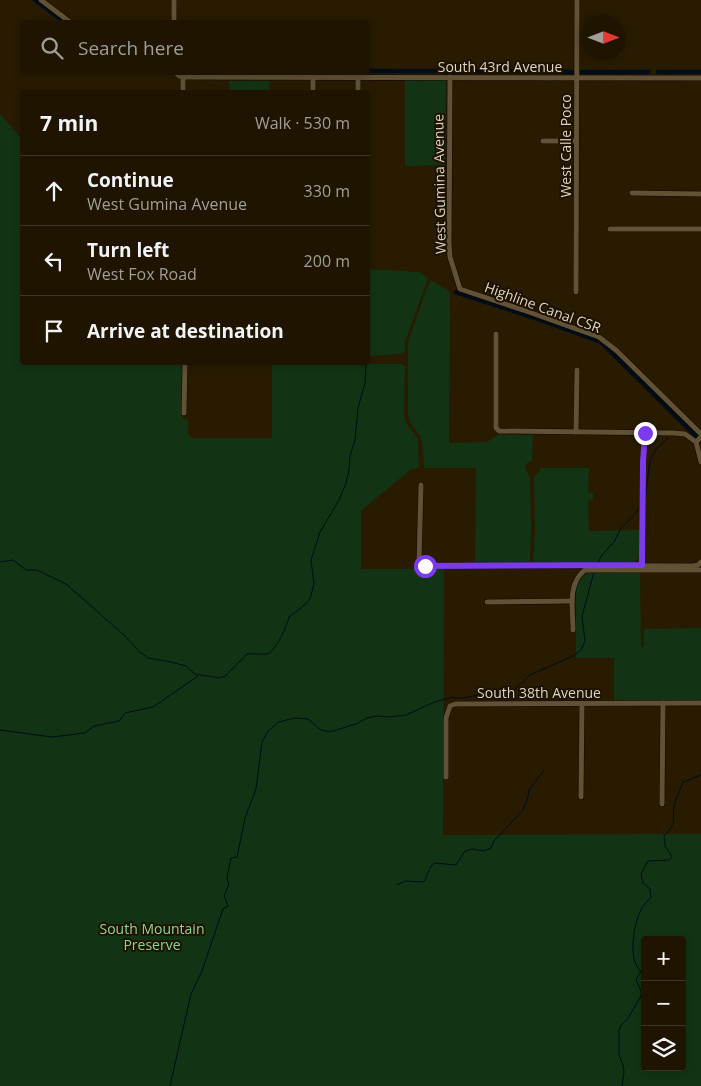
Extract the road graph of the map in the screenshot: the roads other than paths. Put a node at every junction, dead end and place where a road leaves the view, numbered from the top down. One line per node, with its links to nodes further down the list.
1 (41, 0): 4 (street)
2 (174, 0): 5 (street)
3 (577, 0): 11 (street, West Calle Poco)
4 (67, 20)
5 (174, 20)
6 (180, 75): 9 (street, South 43rd Avenue)
7 (313, 76): 8 (street, South 43rd Avenue); 9 (street, South 43rd Avenue); 14 (street)
8 (358, 76): 10 (street, South 43rd Avenue); 15 (street)
9 (183, 77): 13 (street)
10 (450, 77): 11 (street, South 43rd Avenue); 22 (street, West Gumina Avenue)
11 (578, 78): 12 (street, South 43rd Avenue); 17 (street, West Calle Poco)
12 (701, 78)
13 (183, 90)
14 (313, 90)
15 (358, 90)
16 (543, 141): 17 (street)
17 (576, 141): 23 (street, West Calle Poco)
18 (632, 193): 19 (street)
19 (701, 194)
20 (610, 229): 21 (street)
21 (701, 229)
22 (460, 289): 30 (street, Highline Canal CSR)
23 (576, 292)
24 (496, 334): 28 (street)
25 (185, 365): 27 (street)
26 (577, 370): 28 (street)
27 (184, 413)
28 (576, 432): 29 (street)
29 (645, 433): 30 (street); 34 (street)
30 (699, 438): 31 (street)
31 (701, 462)
32 (421, 484): 34 (street)
33 (701, 562): 34 (street)
34 (642, 565)
35 (701, 570): 36 (street)
36 (572, 601): 37 (street); 38 (street)
37 (487, 602)
38 (573, 630)
39 (582, 703): 40 (street, South 38th Avenue); 42 (street, South 38th Avenue); 43 (street)
40 (663, 703): 41 (street, South 38th Avenue); 44 (street)
41 (701, 703)
42 (446, 777)
43 (581, 797)
44 (662, 804)

